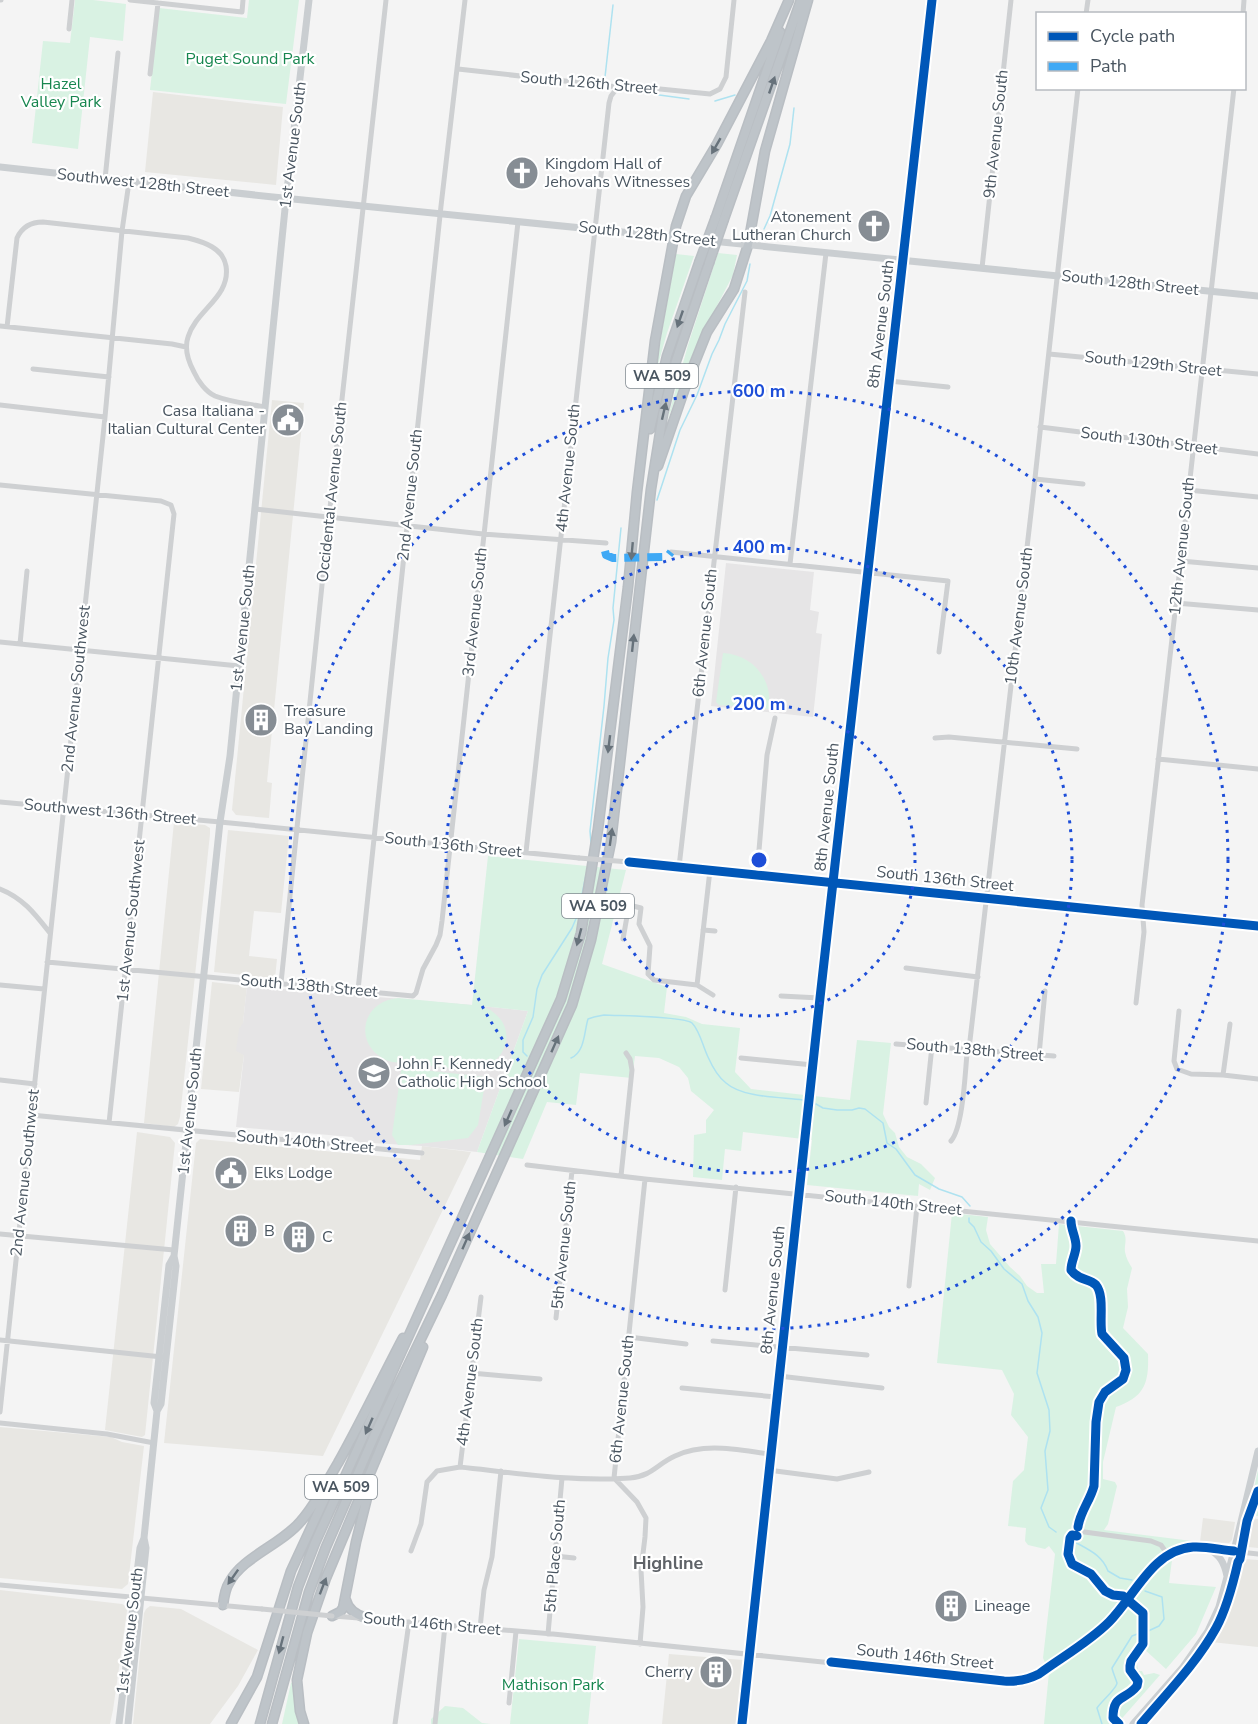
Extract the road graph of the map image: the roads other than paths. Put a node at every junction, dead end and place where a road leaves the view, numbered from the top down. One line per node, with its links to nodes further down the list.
1 (72, 0): 15 (street)
2 (130, 0): 13 (street)
3 (243, 0): 14 (street)
4 (309, 0): 25 (main road, 1st Avenue South)
5 (386, 0): 26 (street, Occidental Avenue South)
6 (465, 0): 17 (street, 2nd Avenue South)
7 (734, 0): 19 (street, South 126th Street)
8 (790, 0): 28 (highway, WA 509); 32 (highway, one-way to 32)
9 (801, 0): 28 (highway, WA 509, one-way to 9)
10 (808, 0): 33 (highway)
11 (932, 0): 35 (street, 8th Avenue South)
12 (1011, 0): 37 (street, 9th Avenue South)
13 (158, 3): 14 (street); 18 (street)
14 (178, 3)
15 (69, 29)
16 (118, 53): 23 (street)
17 (458, 69): 19 (street, South 126th Street); 27 (street, 2nd Avenue South)
18 (150, 74)
19 (618, 87): 30 (street, 4th Avenue South)
20 (1078, 90): 38 (street, 10th Avenue South)
21 (1234, 90): 39 (street, 12th Avenue South)
22 (0, 167): 23 (main road, Southwest 128th Street)
23 (105, 179): 24 (main road, Southwest 128th Street)
24 (129, 182): 25 (main road, Southwest 128th Street); 31 (street, 2nd Avenue Southwest)
25 (286, 199): 26 (main road, South 128th Street); 53 (main road, 1st Avenue South)
26 (364, 206): 27 (main road, South 128th Street); 67 (street, Occidental Avenue South)
27 (440, 214): 29 (main road, South 128th Street); 68 (street, 2nd Avenue South)
28 (720, 218): 36 (highway, WA 509, bridge)
29 (518, 222): 30 (main road, South 128th Street); 69 (street, 3rd Avenue South)
30 (594, 229): 32 (main road, South 128th Street); 70 (street, 4th Avenue South)
31 (122, 231): 42 (street); 43 (street, 2nd Avenue Southwest); 44 (street)
32 (674, 237): 33 (main road, South 128th Street); 63 (highway)
33 (748, 244): 34 (main road, South 128th Street); 61 (highway)
34 (826, 253): 35 (main road, South 128th Street); 75 (street)
35 (903, 261): 37 (main road, South 128th Street); 50 (street, 8th Avenue South)
36 (704, 263): 61 (highway, WA 509, one-way to 36); 63 (highway, WA 509, one-way to 63)
37 (982, 268): 38 (main road, South 128th Street)
38 (1057, 276): 39 (main road, South 128th Street); 45 (street, 10th Avenue South)
39 (1212, 291): 41 (main road, South 128th Street); 47 (street, 12th Avenue South)
40 (745, 292): 73 (street, 6th Avenue South)
41 (1258, 296)
42 (3, 326): 43 (street)
43 (112, 338): 44 (street); 49 (street, 2nd Avenue Southwest)
44 (186, 347): 53 (street)
45 (1049, 354): 47 (street, South 129th Street); 55 (street, 10th Avenue South)
46 (33, 369): 49 (street)
47 (1203, 369): 48 (street, South 129th Street); 56 (street, 12th Avenue South)
48 (1258, 374)
49 (109, 377): 54 (street, 2nd Avenue Southwest)
50 (889, 381): 51 (street); 78 (street, 8th Avenue South)
51 (948, 387)
52 (0, 405): 54 (street)
53 (265, 407): 66 (main road, 1st Avenue South)
54 (105, 417): 64 (street, 2nd Avenue Southwest)
55 (1040, 427): 56 (street, South 130th Street); 58 (street, 10th Avenue South)
56 (1194, 446): 57 (street, South 130th Street); 62 (street, 12th Avenue South)
57 (1258, 453)
58 (1035, 479): 59 (street); 89 (street, 10th Avenue South)
59 (1083, 484)
60 (0, 485): 64 (street)
61 (651, 489): 163 (highway, WA 509, one-way to 61)
62 (1188, 490): 65 (street); 74 (street, 12th Avenue South)
63 (637, 492): 160 (highway, WA 509, one-way to 160)
64 (96, 495): 83 (street, 2nd Avenue Southwest); 85 (street, 1st Avenue Southwest)
65 (1258, 497)
66 (255, 509): 67 (street); 86 (main road, 1st Avenue South)
67 (329, 517): 68 (street); 97 (street, Occidental Avenue South)
68 (407, 526): 69 (street); 98 (street, 2nd Avenue South)
69 (483, 534): 70 (street); 99 (street, 3rd Avenue South)
70 (560, 540): 71 (street); 100 (street, 4th Avenue South)
71 (606, 543)
72 (671, 552): 73 (street)
73 (714, 556): 75 (street); 101 (street, 6th Avenue South)
74 (1180, 561): 76 (street); 79 (street, 12th Avenue South)
75 (790, 564): 78 (street)
76 (1258, 568)
77 (27, 571): 82 (street)
78 (868, 572): 84 (street); 104 (street, 8th Avenue South)
79 (1176, 603): 80 (street); 91 (street, 12th Avenue South)
80 (1258, 610)
81 (0, 642): 82 (street)
82 (20, 644): 83 (street)
83 (81, 650): 85 (street); 94 (street, 2nd Avenue Southwest)
84 (939, 652)
85 (159, 658): 86 (street); 95 (street, 1st Avenue Southwest)
86 (239, 666): 96 (main road, 1st Avenue South)
87 (775, 718): 103 (street)
88 (935, 738): 89 (street)
89 (1004, 742): 90 (street); 106 (street, 10th Avenue South)
90 (1077, 748)
91 (1158, 759): 92 (street); 107 (street, 12th Avenue South)
92 (1258, 769)
93 (0, 802): 94 (street, Southwest 136th Street)
94 (64, 808): 95 (street, Southwest 136th Street); 111 (street, 2nd Avenue Southwest)
95 (143, 815): 96 (street, Southwest 136th Street); 115 (street, 1st Avenue Southwest)
96 (220, 822): 97 (street, South 136th Street); 116 (main road, 1st Avenue South)
97 (297, 830): 98 (street, South 136th Street); 118 (street, Occidental Avenue South)
98 (374, 837): 99 (street, South 136th Street); 122 (street, 2nd Avenue South)
99 (450, 845): 100 (street, South 136th Street); 125 (street, 3rd Avenue South)
100 (526, 852): 101 (street, South 136th Street, bridge)
101 (679, 867): 102 (street, South 136th Street)
102 (710, 870): 103 (street, South 136th Street); 109 (street)
103 (758, 874): 104 (street, South 136th Street)
104 (833, 882): 106 (street, South 136th Street); 127 (street, 8th Avenue South)
105 (0, 889): 111 (street)
106 (986, 898): 107 (street, South 136th Street); 117 (street, 10th Avenue South)
107 (1143, 914): 108 (street, South 136th Street); 128 (street, 12th Avenue South)
108 (1258, 926)
109 (703, 930): 110 (street); 120 (street)
110 (716, 931)
111 (50, 933): 113 (street, 2nd Avenue Southwest)
112 (623, 939): 120 (street)
113 (47, 962): 115 (street, South 138th Street); 121 (street, 2nd Avenue Southwest)
114 (906, 968): 117 (street)
115 (126, 970): 116 (street, South 138th Street); 145 (street, 1st Avenue Southwest)
116 (205, 977): 118 (street, South 138th Street); 146 (main road, 1st Avenue South)
117 (978, 977): 133 (street, 10th Avenue South)
118 (281, 983): 122 (street, South 138th Street)
119 (0, 985): 121 (street)
120 (697, 985): 124 (street)
121 (44, 989): 142 (street, 2nd Avenue Southwest)
122 (358, 990): 125 (street, South 138th Street)
123 (1045, 991): 135 (street)
124 (713, 995)
125 (413, 996)
126 (781, 996): 127 (street)
127 (820, 998): 138 (street, 8th Avenue South)
128 (1137, 1004)
129 (1179, 1011): 139 (street)
130 (1230, 1024): 139 (street)
131 (896, 1044): 132 (street, South 138th Street)
132 (932, 1046): 133 (street, South 138th Street); 143 (street)
133 (969, 1048): 135 (street, South 138th Street); 147 (street, 10th Avenue South)
134 (627, 1053): 151 (street)
135 (1039, 1055): 136 (street, South 138th Street)
136 (1054, 1056)
137 (741, 1058): 138 (street)
138 (813, 1065): 154 (street, 8th Avenue South)
139 (1223, 1075): 140 (street)
140 (1258, 1079)
141 (0, 1080): 142 (street)
142 (35, 1084): 144 (street, 2nd Avenue Southwest)
143 (926, 1103)
144 (32, 1115): 145 (street, South 140th Street); 157 (street, 2nd Avenue Southwest)
145 (109, 1123): 146 (street, South 140th Street)
146 (187, 1131): 148 (street, South 140th Street); 159 (main road, 1st Avenue South)
147 (951, 1141)
148 (422, 1153)
149 (527, 1165): 150 (street, South 140th Street)
150 (572, 1171): 151 (street, South 140th Street); 165 (street, 5th Avenue South)
151 (621, 1176): 152 (street, South 140th Street)
152 (645, 1179): 153 (street, South 140th Street); 166 (street, 6th Avenue South)
153 (736, 1187): 154 (street, South 140th Street); 162 (street)
154 (799, 1194): 155 (street, South 140th Street); 171 (street, 8th Avenue South)
155 (918, 1206): 158 (street, South 140th Street); 161 (street)
156 (0, 1234): 157 (street)
157 (18, 1236): 159 (street); 168 (street, 2nd Avenue Southwest)
158 (1258, 1241)
159 (174, 1253): 173 (main road, 1st Avenue South)
160 (445, 1258): 182 (highway); 219 (highway, WA 509, one-way to 219)
161 (909, 1287)
162 (725, 1290)
163 (442, 1295): 185 (highway); 220 (highway, WA 509)
164 (480, 1297): 174 (street, 4th Avenue South)
165 (556, 1318)
166 (628, 1337): 170 (street); 192 (street, 6th Avenue South)
167 (0, 1340): 168 (street)
168 (7, 1341): 173 (street); 180 (street, 2nd Avenue Southwest)
169 (712, 1341): 171 (street)
170 (686, 1344)
171 (782, 1347): 172 (street); 175 (street, 8th Avenue South)
172 (867, 1355)
173 (163, 1357): 183 (main road, 1st Avenue South)
174 (471, 1372): 176 (street); 187 (street, 4th Avenue South)
175 (779, 1376): 178 (street); 179 (street, 8th Avenue South)
176 (540, 1380)
177 (682, 1388): 179 (street)
178 (882, 1388)
179 (776, 1397): 186 (street, 8th Avenue South)
180 (0, 1412)
181 (0, 1423): 183 (street)
182 (349, 1442): 205 (highway, one-way to 205); 218 (highway)
183 (154, 1443): 203 (main road, 1st Avenue South)
184 (1258, 1451): 196 (main road)
185 (379, 1453): 204 (highway); 221 (highway, one-way to 185)
186 (770, 1454): 188 (street, 8th Avenue South); 192 (street)
187 (460, 1467): 189 (street); 195 (street)
188 (768, 1470): 190 (street); 214 (street, 8th Avenue South)
189 (501, 1472): 191 (street); 210 (street)
190 (869, 1472)
191 (562, 1478): 192 (street); 199 (street, 5th Place South)
192 (614, 1478): 213 (street, 6th Avenue South)
193 (1077, 1531): 198 (street)
194 (1207, 1548): 196 (street); 198 (street); 201 (main road)
195 (411, 1551)
196 (1234, 1551): 197 (street); 201 (main road)
197 (1258, 1554)
198 (1168, 1555): 214 (street, South 146th Street)
199 (555, 1556): 200 (street); 212 (street, 5th Place South)
200 (574, 1558)
201 (1227, 1578): 225 (main road)
202 (0, 1585): 203 (street, South 146th Street)
203 (137, 1597): 205 (street, South 146th Street); 216 (main road, 1st Avenue South); 217 (main road, 1st Avenue South)
204 (346, 1600): 206 (highway); 207 (highway)
205 (223, 1605): 206 (street, South 146th Street, bridge)
206 (332, 1616): 207 (street, South 146th Street)
207 (366, 1618): 208 (street, South 146th Street)
208 (409, 1622): 209 (street, South 146th Street); 222 (street)
209 (445, 1625): 210 (street, South 146th Street); 223 (street)
210 (480, 1628): 211 (street, South 146th Street)
211 (516, 1631): 212 (street, South 146th Street); 215 (street)
212 (548, 1634): 213 (street, South 146th Street)
213 (640, 1644): 214 (street, South 146th Street)
214 (749, 1654): 224 (street, 8th Avenue South)
215 (508, 1703)
216 (119, 1724)
217 (128, 1724)
218 (231, 1724)
219 (260, 1724)
220 (272, 1724)
221 (304, 1724)
222 (395, 1724)
223 (435, 1724)
224 (742, 1724)
225 (1133, 1724)

